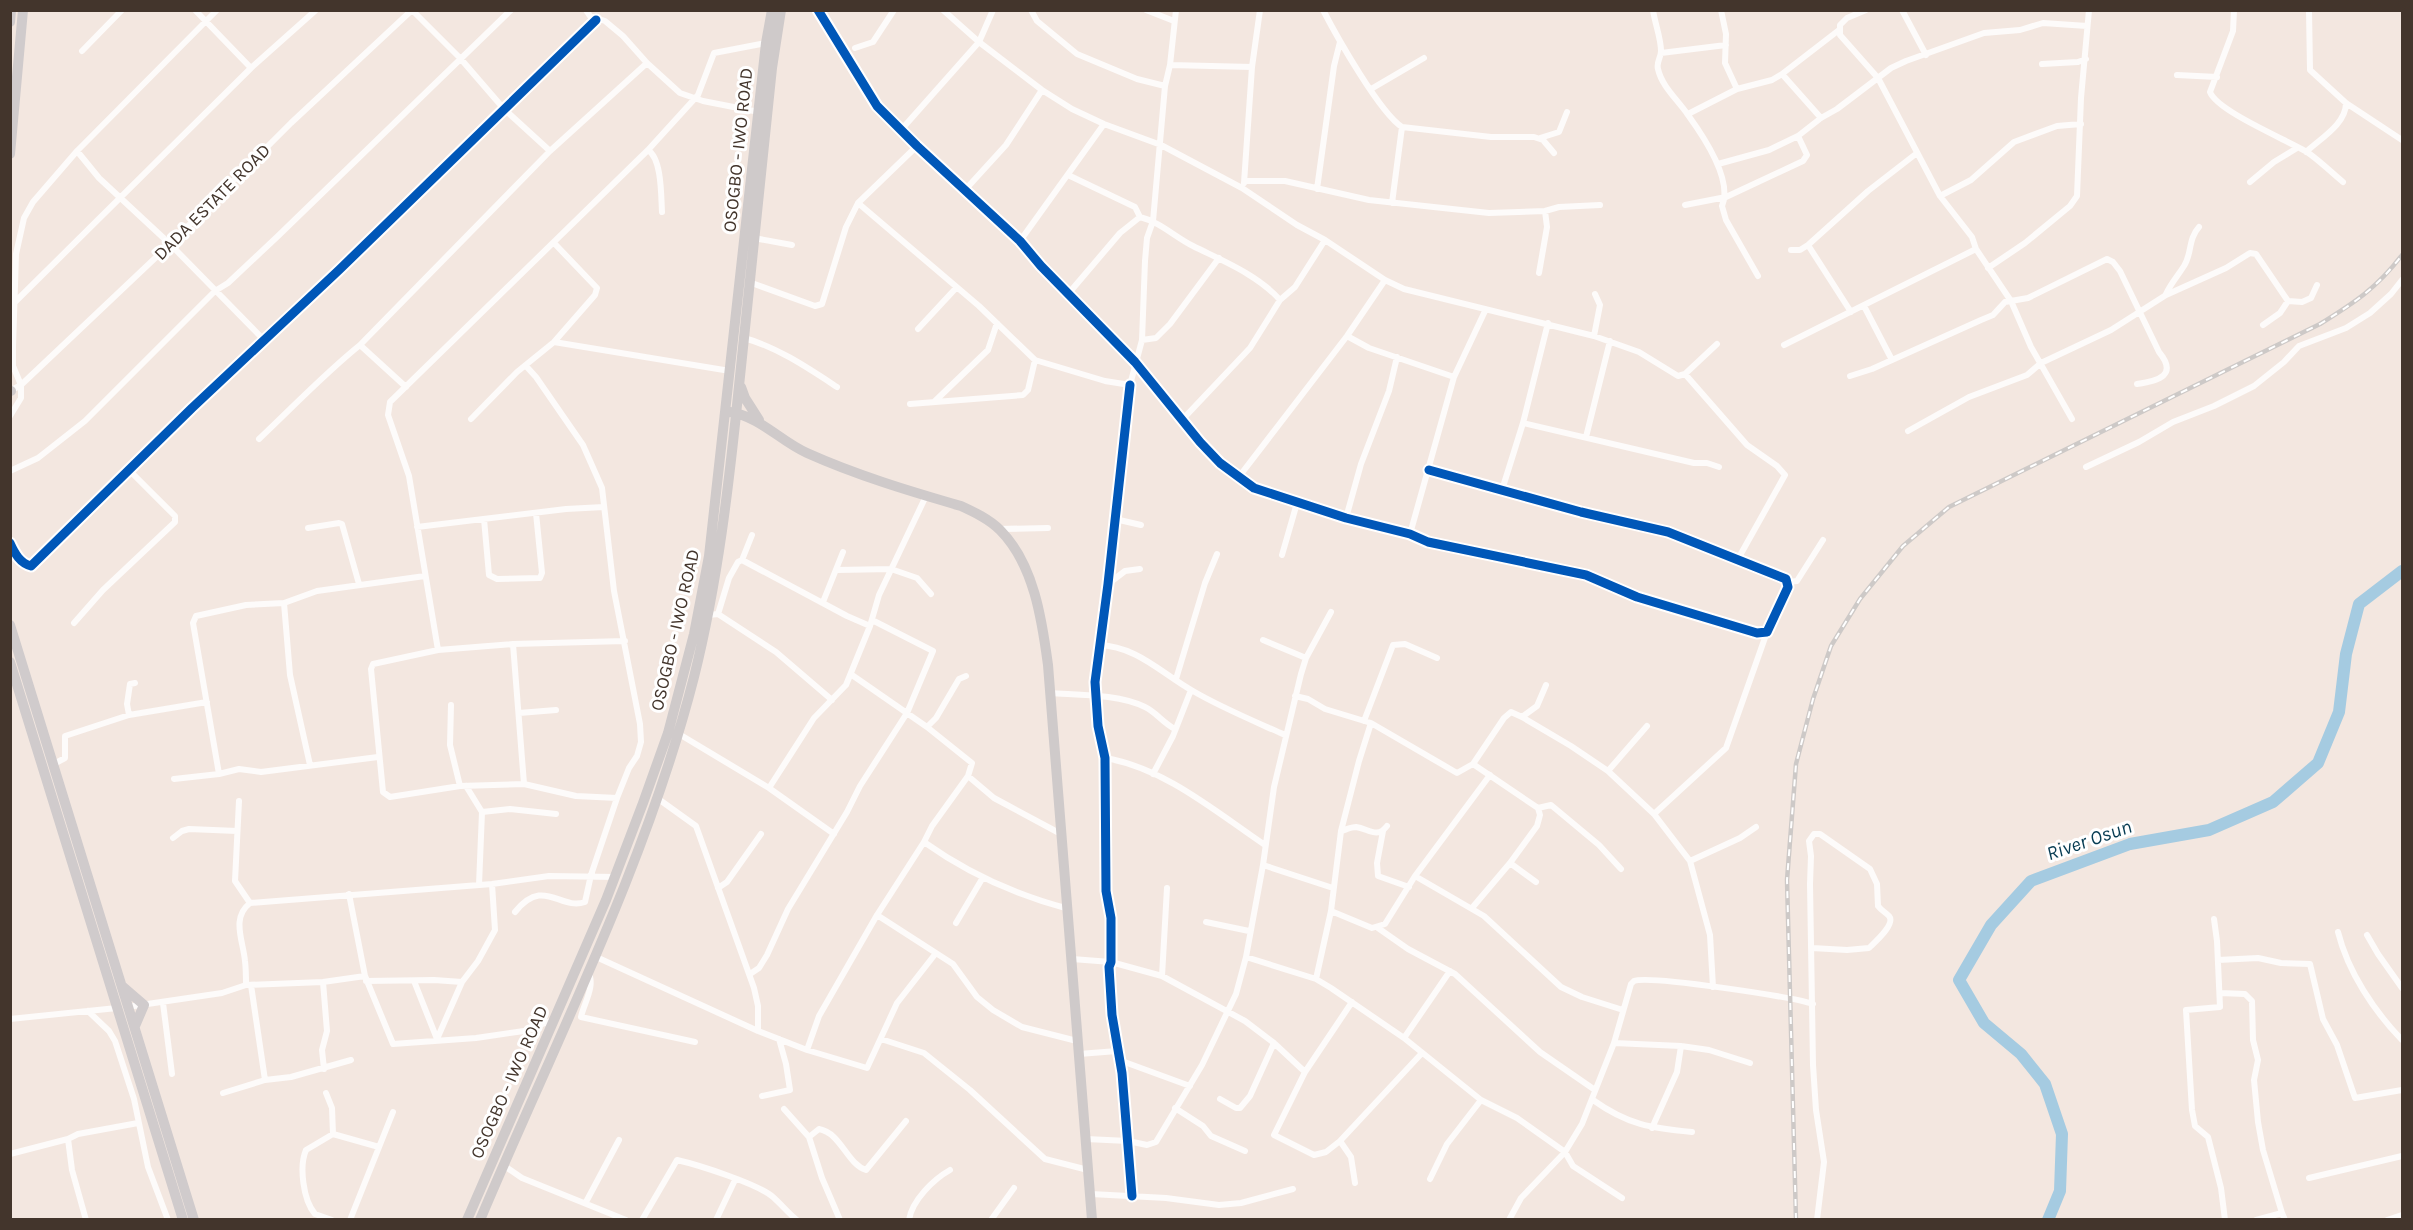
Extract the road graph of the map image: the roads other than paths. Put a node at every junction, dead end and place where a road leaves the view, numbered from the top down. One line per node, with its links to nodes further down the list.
1 (11, 10): 30 (highway)
2 (23, 10): 81 (highway)
3 (122, 10): 39 (street)
4 (195, 10): 31 (street)
5 (218, 10): 31 (street)
6 (316, 10): 49 (street)
7 (412, 10): 42 (street); 105 (street, DADA ESTATE ROAD)
8 (511, 10): 42 (street)
9 (586, 10): 28 (street)
10 (772, 10): 36 (main road, OSOGBO - IWO ROAD)
11 (781, 10): 102 (main road, OSOGBO - IWO ROAD)
12 (818, 10): 68 (street)
13 (943, 10): 34 (street)
14 (993, 10): 34 (street)
15 (1031, 10): 54 (street)
16 (1146, 10): 29 (street)
17 (1176, 10): 29 (street)
18 (1260, 10): 48 (street)
19 (1323, 10): 35 (street)
20 (1653, 10): 40 (street)
21 (1721, 10): 37 (street)
22 (1866, 10): 33 (street)
23 (1902, 10): 41 (street)
24 (2089, 10): 32 (street)
25 (2234, 10): 52 (street)
26 (2309, 10): 59 (street)
27 (891, 12): 38 (street)
28 (596, 20): 45 (street); 60 (street)
29 (1174, 21): 47 (street)
30 (10, 22)
31 (206, 22): 49 (street); 76 (street)
32 (2087, 26): 41 (street); 44 (street)
33 (1839, 30): 50 (street); 53 (street)
34 (979, 42): 57 (street); 68 (street)
35 (1340, 42): 55 (street); 88 (street)
36 (766, 43): 58 (street); 61 (main road, OSOGBO - IWO ROAD)
37 (1726, 45): 40 (street); 56 (street)
38 (855, 48)
39 (82, 51)
40 (1661, 53): 63 (street)
41 (1926, 55): 53 (street)
42 (460, 58): 60 (street); 120 (street)
43 (1424, 58): 55 (street)
44 (2086, 59): 46 (street); 65 (street)
45 (647, 63): 58 (street); 77 (street)
46 (2042, 64)
47 (1170, 65): 48 (street); 54 (street)
48 (1252, 67): 84 (street)
49 (251, 68): 91 (street)
50 (1782, 74): 56 (street); 64 (street)
51 (2177, 75): 52 (street)
52 (2217, 77): 74 (street)
53 (1878, 78): 64 (street); 80 (street)
54 (1165, 86): 72 (street)
55 (1371, 89): 67 (street)
56 (1737, 89): 63 (street)
57 (1042, 90): 66 (street); 89 (street)
58 (694, 99): 61 (street); 75 (street)
59 (2346, 102): 71 (street); 78 (street)
60 (504, 109): 77 (street); 139 (street)
61 (759, 112): 152 (main road, OSOGBO - IWO ROAD)
62 (1567, 112): 70 (street)
63 (1688, 114): 82 (street)
64 (1821, 118): 69 (street)
65 (2081, 123): 90 (street); 112 (street)
66 (1104, 124): 72 (street); 83 (street)
67 (1402, 128): 70 (street); 94 (street)
68 (901, 130): 73 (street)
69 (1798, 136): 82 (street); 92 (street)
70 (1539, 138): 79 (street)
71 (2403, 140)
72 (1161, 145): 87 (street); 100 (street)
73 (916, 146): 89 (street); 93 (street)
74 (2297, 148): 78 (street); 85 (street)
75 (648, 150): 98 (street); 106 (street)
76 (77, 152): 91 (street); 127 (street)
77 (550, 152): 144 (street)
78 (2306, 152): 86 (street)
79 (1554, 153)
80 (1917, 153): 90 (street); 108 (street)
81 (10, 154)
82 (1718, 164): 92 (street)
83 (1068, 175): 99 (street); 104 (street)
84 (1245, 181): 87 (street); 88 (street)
85 (2250, 182)
86 (2343, 182)
87 (1242, 188): 103 (street)
88 (1317, 189): 94 (street)
89 (965, 190): 104 (street)
90 (1940, 196): 109 (street)
91 (122, 197): 105 (street); 127 (street)
92 (1726, 197): 96 (street); 114 (street)
93 (858, 203): 117 (street); 119 (street)
94 (1392, 203): 97 (street)
95 (1600, 205): 97 (street)
96 (1685, 206)
97 (1545, 211): 113 (street)
98 (663, 212)
99 (1140, 217): 100 (street); 121 (street)
100 (1153, 221): 111 (street); 140 (street)
101 (2199, 227): 123 (street)
102 (754, 238): 107 (street); 117 (main road, OSOGBO - IWO ROAD)
103 (1325, 240): 115 (street); 124 (street)
104 (1020, 242): 121 (street)
105 (170, 244): 120 (street); 157 (street, DADA ESTATE ROAD)
106 (555, 244): 142 (street); 159 (street)
107 (792, 245)
108 (1808, 245): 110 (street); 131 (street)
109 (1976, 249): 112 (street); 128 (street)
110 (1791, 250)
111 (1219, 258): 124 (street); 140 (street)
112 (1988, 268): 125 (street)
113 (1539, 273)
114 (1758, 276)
115 (1385, 280): 129 (street); 136 (street)
116 (2403, 280): 175 (street)
117 (750, 282): 138 (main road, OSOGBO - IWO ROAD)
118 (2317, 285): 126 (street)
119 (956, 288): 132 (street); 135 (street)
120 (215, 291): 139 (street); 177 (street)
121 (1069, 293): 149 (street)
122 (1595, 294): 137 (street)
123 (2166, 295): 126 (street); 130 (street)
124 (1280, 300): 168 (street)
125 (2011, 301): 130 (street); 148 (street); 150 (street)
126 (2288, 301): 134 (street)
127 (15, 302): 157 (street)
128 (1864, 306): 131 (street); 148 (street)
129 (1485, 311): 133 (street); 155 (street)
130 (2139, 311): 150 (street); 156 (street)
131 (1851, 312): 145 (street)
132 (997, 323): 147 (street); 162 (street)
133 (1548, 323): 137 (street); 170 (street)
134 (2263, 325)
135 (918, 329)
136 (1347, 336): 146 (street); 179 (street)
137 (1594, 336): 141 (street)
138 (744, 338): 152 (main road, OSOGBO - IWO ROAD); 160 (street)
139 (264, 340): 178 (street)
140 (1142, 340): 149 (street)
141 (1610, 341): 153 (street); 172 (street)
142 (554, 342): 151 (street); 152 (street)
143 (1717, 344): 153 (street)
144 (360, 345): 159 (street); 173 (street)
145 (1784, 345)
146 (1396, 357): 155 (street); 185 (street)
147 (1035, 360): 158 (street); 162 (street)
148 (1892, 360): 154 (street)
149 (1135, 362): 158 (street); 168 (street)
150 (2041, 363): 167 (street); 171 (street)
151 (526, 366): 166 (street); 183 (street)
152 (735, 374): 164 (main road, OSOGBO - IWO ROAD); 169 (main road)
153 (1685, 374): 200 (street)
154 (1850, 376)
155 (1454, 377): 176 (street)
156 (2138, 384)
157 (21, 385): 161 (street, DADA ESTATE ROAD); 165 (street)
158 (1130, 385): 187 (street)
159 (406, 387): 189 (street)
160 (837, 387)
161 (10, 391)
162 (934, 402): 163 (street)
163 (910, 404)
164 (731, 413): 169 (main road); 213 (main road, OSOGBO - IWO ROAD); 249 (main road, OSOGBO - IWO ROAD)
165 (10, 416)
166 (471, 418)
167 (2072, 419)
168 (1182, 420): 179 (street)
169 (761, 423): 181 (main road)
170 (1523, 423): 172 (street); 180 (street)
171 (1908, 431)
172 (1586, 437): 174 (street)
173 (259, 439)
174 (1719, 467)
175 (2086, 467)
176 (1429, 470): 180 (street); 193 (street)
177 (10, 471)
178 (130, 471): 196 (street); 214 (street)
179 (1238, 478): 182 (street)
180 (1502, 490): 200 (street)
181 (926, 496): 192 (main road); 202 (street)
182 (1297, 503): 185 (street); 199 (street)
183 (604, 507): 184 (street); 219 (street)
184 (536, 513): 186 (street); 186 (street)
185 (1346, 518): 193 (street)
186 (484, 519): 189 (street)
187 (1115, 519): 188 (street); 208 (street)
188 (1141, 525)
189 (417, 527): 205 (street)
190 (308, 528): 207 (street)
191 (1048, 528): 192 (street)
192 (999, 530): 232 (main road)
193 (1410, 534): 217 (street)
194 (752, 535): 201 (street)
195 (1823, 540): 206 (street)
196 (10, 543)
197 (843, 552): 204 (street)
198 (1216, 554): 228 (street)
199 (1282, 555)
200 (1738, 559): 206 (street)
201 (742, 560): 210 (street); 213 (street)
202 (891, 569): 204 (street); 209 (street); 215 (street)
203 (1140, 569): 208 (street)
204 (837, 570): 210 (street)
205 (424, 576): 207 (street); 222 (street)
206 (1788, 582): 217 (street)
207 (359, 584): 211 (street)
208 (1108, 584): 221 (street)
209 (931, 594)
210 (823, 602): 215 (street)
211 (284, 603): 236 (street); 254 (street)
212 (1331, 612): 223 (street)
213 (713, 614): 235 (street); 247 (main road, OSOGBO - IWO ROAD)
214 (74, 623)
215 (871, 623): 226 (street); 240 (street)
216 (10, 625): 252 (highway)
217 (1767, 632): 270 (street)
218 (1263, 639): 223 (street)
219 (625, 641): 220 (street); 265 (street)
220 (513, 644): 222 (street); 239 (street)
221 (1098, 645): 228 (street); 233 (street)
222 (438, 650): 250 (street)
223 (1306, 658): 234 (street)
224 (1437, 658): 243 (street)
225 (10, 662): 334 (highway)
226 (852, 675): 235 (street); 240 (street)
227 (966, 676): 245 (street)
228 (1176, 679): 231 (street)
229 (135, 683): 241 (street)
230 (1546, 685): 242 (street)
231 (1191, 690): 246 (street); 248 (street)
232 (1050, 693): 233 (street); 276 (main road)
233 (1095, 696): 246 (street); 251 (street)
234 (1295, 696): 243 (street); 248 (street)
235 (832, 700): 263 (street)
236 (207, 702): 241 (street); 256 (street)
237 (451, 705): 262 (street)
238 (556, 710): 239 (street)
239 (519, 713): 261 (street)
240 (907, 713): 245 (street); 275 (street)
241 (129, 715): 252 (street)
242 (1522, 717): 253 (street); 255 (street)
243 (1368, 722): 253 (street); 273 (street)
244 (1647, 726): 255 (street)
245 (927, 727): 259 (street)
246 (1175, 729): 257 (street)
247 (679, 734): 249 (main road, OSOGBO - IWO ROAD); 263 (street)
248 (1285, 735): 279 (street)
249 (667, 753): 264 (main road, OSOGBO - IWO ROAD); 286 (main road, OSOGBO - IWO ROAD)
250 (378, 757): 254 (street); 262 (street)
251 (1105, 758): 257 (street); 315 (street)
252 (54, 764): 326 (highway)
253 (1473, 764): 258 (street)
254 (309, 765): 256 (street)
255 (1608, 771): 270 (street)
256 (219, 774): 260 (street)
257 (1153, 774): 279 (street)
258 (1490, 775): 267 (street); 285 (street)
259 (968, 776): 276 (street); 278 (street)
260 (174, 779)
261 (524, 784): 262 (street); 265 (street)
262 (463, 786): 268 (street)
263 (769, 788): 275 (street)
264 (657, 797): 292 (street); 311 (main road, OSOGBO - IWO ROAD)
265 (617, 798): 284 (street)
266 (239, 801): 272 (street)
267 (1538, 808): 281 (street); 283 (street)
268 (482, 812): 269 (street); 290 (street)
269 (556, 814)
270 (1654, 814): 280 (street)
271 (1756, 827): 280 (street)
272 (237, 831): 277 (street); 296 (street)
273 (1341, 831): 291 (street); 294 (street)
274 (761, 834): 292 (street)
275 (834, 834): 318 (street)
276 (1063, 835): 298 (main road)
277 (173, 838)
278 (924, 842): 287 (street); 301 (street)
279 (1265, 845): 282 (street)
280 (1690, 861): 327 (street)
281 (1510, 863): 288 (street); 297 (street)
282 (1263, 866): 294 (street); 306 (street)
283 (1621, 869)
284 (591, 875): 286 (street); 289 (street); 300 (street)
285 (1415, 876): 291 (street); 297 (street)
286 (615, 877): 339 (main road, OSOGBO - IWO ROAD)
287 (982, 879): 298 (street); 303 (street)
288 (1536, 882)
289 (492, 884): 290 (street); 324 (street)
290 (479, 885): 295 (street)
291 (1409, 887): 305 (street)
292 (718, 888): 318 (street)
293 (1167, 888): 319 (street)
294 (1333, 888): 299 (street)
295 (349, 894): 296 (street); 320 (street)
296 (250, 903): 325 (street)
297 (1472, 908): 335 (street)
298 (1069, 909): 313 (main road)
299 (1331, 910): 305 (street); 321 (street)
300 (515, 912)
301 (877, 915): 310 (street); 352 (street)
302 (2214, 919): 314 (street)
303 (956, 922)
304 (1206, 922): 306 (street)
305 (1378, 927): 317 (street)
306 (1250, 931): 312 (street)
307 (2338, 932): 346 (street)
308 (2367, 935): 328 (street)
309 (1812, 948): 309 (street); 332 (street)
310 (936, 954): 345 (street); 347 (street)
311 (594, 956): 316 (main road, OSOGBO - IWO ROAD); 341 (street)
312 (1246, 957): 321 (street); 337 (street)
313 (1072, 959): 315 (street); 347 (main road)
314 (2218, 960): 329 (street); 365 (street)
315 (1111, 962): 319 (street); 353 (street)
316 (587, 970): 348 (street); 391 (main road, OSOGBO - IWO ROAD)
317 (1450, 971): 342 (street); 364 (street)
318 (750, 974): 341 (street)
319 (1162, 976): 337 (street)
320 (366, 978): 322 (street); 323 (street); 343 (street)
321 (1316, 979): 330 (street)
322 (414, 981): 324 (street); 343 (street)
323 (323, 982): 325 (street); 359 (street)
324 (462, 982): 343 (street)
325 (248, 985): 331 (street); 362 (street)
326 (122, 986): 333 (highway); 334 (highway)
327 (1713, 987): 332 (street); 335 (street)
328 (2403, 988)
329 (2220, 993): 405 (street); 424 (street)
330 (1352, 1002): 342 (street); 360 (street)
331 (163, 1003): 333 (street); 361 (street)
332 (1813, 1004): 423 (street)
333 (144, 1005): 334 (street); 340 (highway)
334 (123, 1007): 336 (street); 340 (highway); 408 (highway)
335 (1623, 1010): 350 (street)
336 (88, 1011): 338 (street); 376 (street)
337 (1228, 1011): 349 (street); 363 (street)
338 (10, 1019)
339 (554, 1020): 343 (street); 412 (main road, OSOGBO - IWO ROAD)
340 (135, 1027): 409 (highway)
341 (758, 1031): 344 (street)
342 (1404, 1038): 354 (street)
343 (437, 1039)
344 (779, 1039): 352 (street); 368 (street)
345 (881, 1039): 352 (street); 393 (street)
346 (2403, 1040)
347 (1077, 1041): 355 (main road)
348 (695, 1042)
349 (1274, 1043): 360 (street); 369 (street)
350 (1614, 1043): 351 (street); 364 (street)
351 (1681, 1046): 358 (street); 377 (street)
352 (807, 1050)
353 (1118, 1051): 355 (street); 357 (street)
354 (1422, 1053): 370 (street); 385 (street)
355 (1079, 1054): 382 (main road)
356 (351, 1060): 359 (street)
357 (1119, 1060): 363 (street); 384 (street)
358 (1750, 1063)
359 (324, 1068): 362 (street)
360 (1305, 1072): 385 (street)
361 (172, 1074)
362 (265, 1080): 366 (street)
363 (1190, 1086): 372 (street)
364 (1595, 1089): 371 (street)
365 (2403, 1090)
366 (224, 1093)
367 (327, 1093): 379 (street)
368 (762, 1096)
369 (1220, 1099)
370 (1481, 1100): 388 (street); 395 (street)
371 (1593, 1100): 377 (street); 388 (street)
372 (1175, 1108): 384 (street); 387 (street)
373 (784, 1109): 380 (street)
374 (393, 1112): 386 (street)
375 (906, 1121): 380 (street)
376 (138, 1123): 381 (street); 407 (street)
377 (1652, 1128): 378 (street)
378 (1692, 1132)
379 (333, 1134): 386 (street); 410 (street)
380 (809, 1137): 418 (street)
381 (68, 1139): 389 (street); 406 (street)
382 (1086, 1139): 384 (street); 393 (main road)
383 (619, 1140): 403 (street)
384 (1128, 1141): 401 (street)
385 (1340, 1141): 397 (street)
386 (379, 1147): 411 (street)
387 (1245, 1151)
388 (1565, 1152): 402 (street); 422 (street)
389 (10, 1154)
390 (2403, 1156): 394 (street)
391 (503, 1165): 403 (street); 413 (main road, OSOGBO - IWO ROAD)
392 (950, 1170): 419 (street)
393 (1089, 1170): 400 (main road)
394 (2309, 1178)
395 (1430, 1179)
396 (735, 1180): 415 (street); 416 (street); 417 (street)
397 (1355, 1183)
398 (1014, 1188): 420 (street)
399 (1293, 1189): 401 (street)
400 (1091, 1194): 401 (street); 421 (main road)
401 (1132, 1196)
402 (1622, 1198)
403 (586, 1202): 414 (street)
404 (2403, 1215): 426 (street)
405 (2283, 1216): 425 (street)
406 (86, 1220)
407 (168, 1220)
408 (183, 1220)
409 (194, 1220)
410 (332, 1220)
411 (350, 1220)
412 (466, 1220)
413 (480, 1220)
414 (626, 1220)
415 (642, 1220)
416 (716, 1220)
417 (797, 1220)
418 (840, 1220)
419 (909, 1220)
420 (992, 1220)
421 (1092, 1220)
422 (1509, 1220)
423 (1817, 1220)
424 (2225, 1220)
425 (2256, 1220)
426 (2387, 1220)

